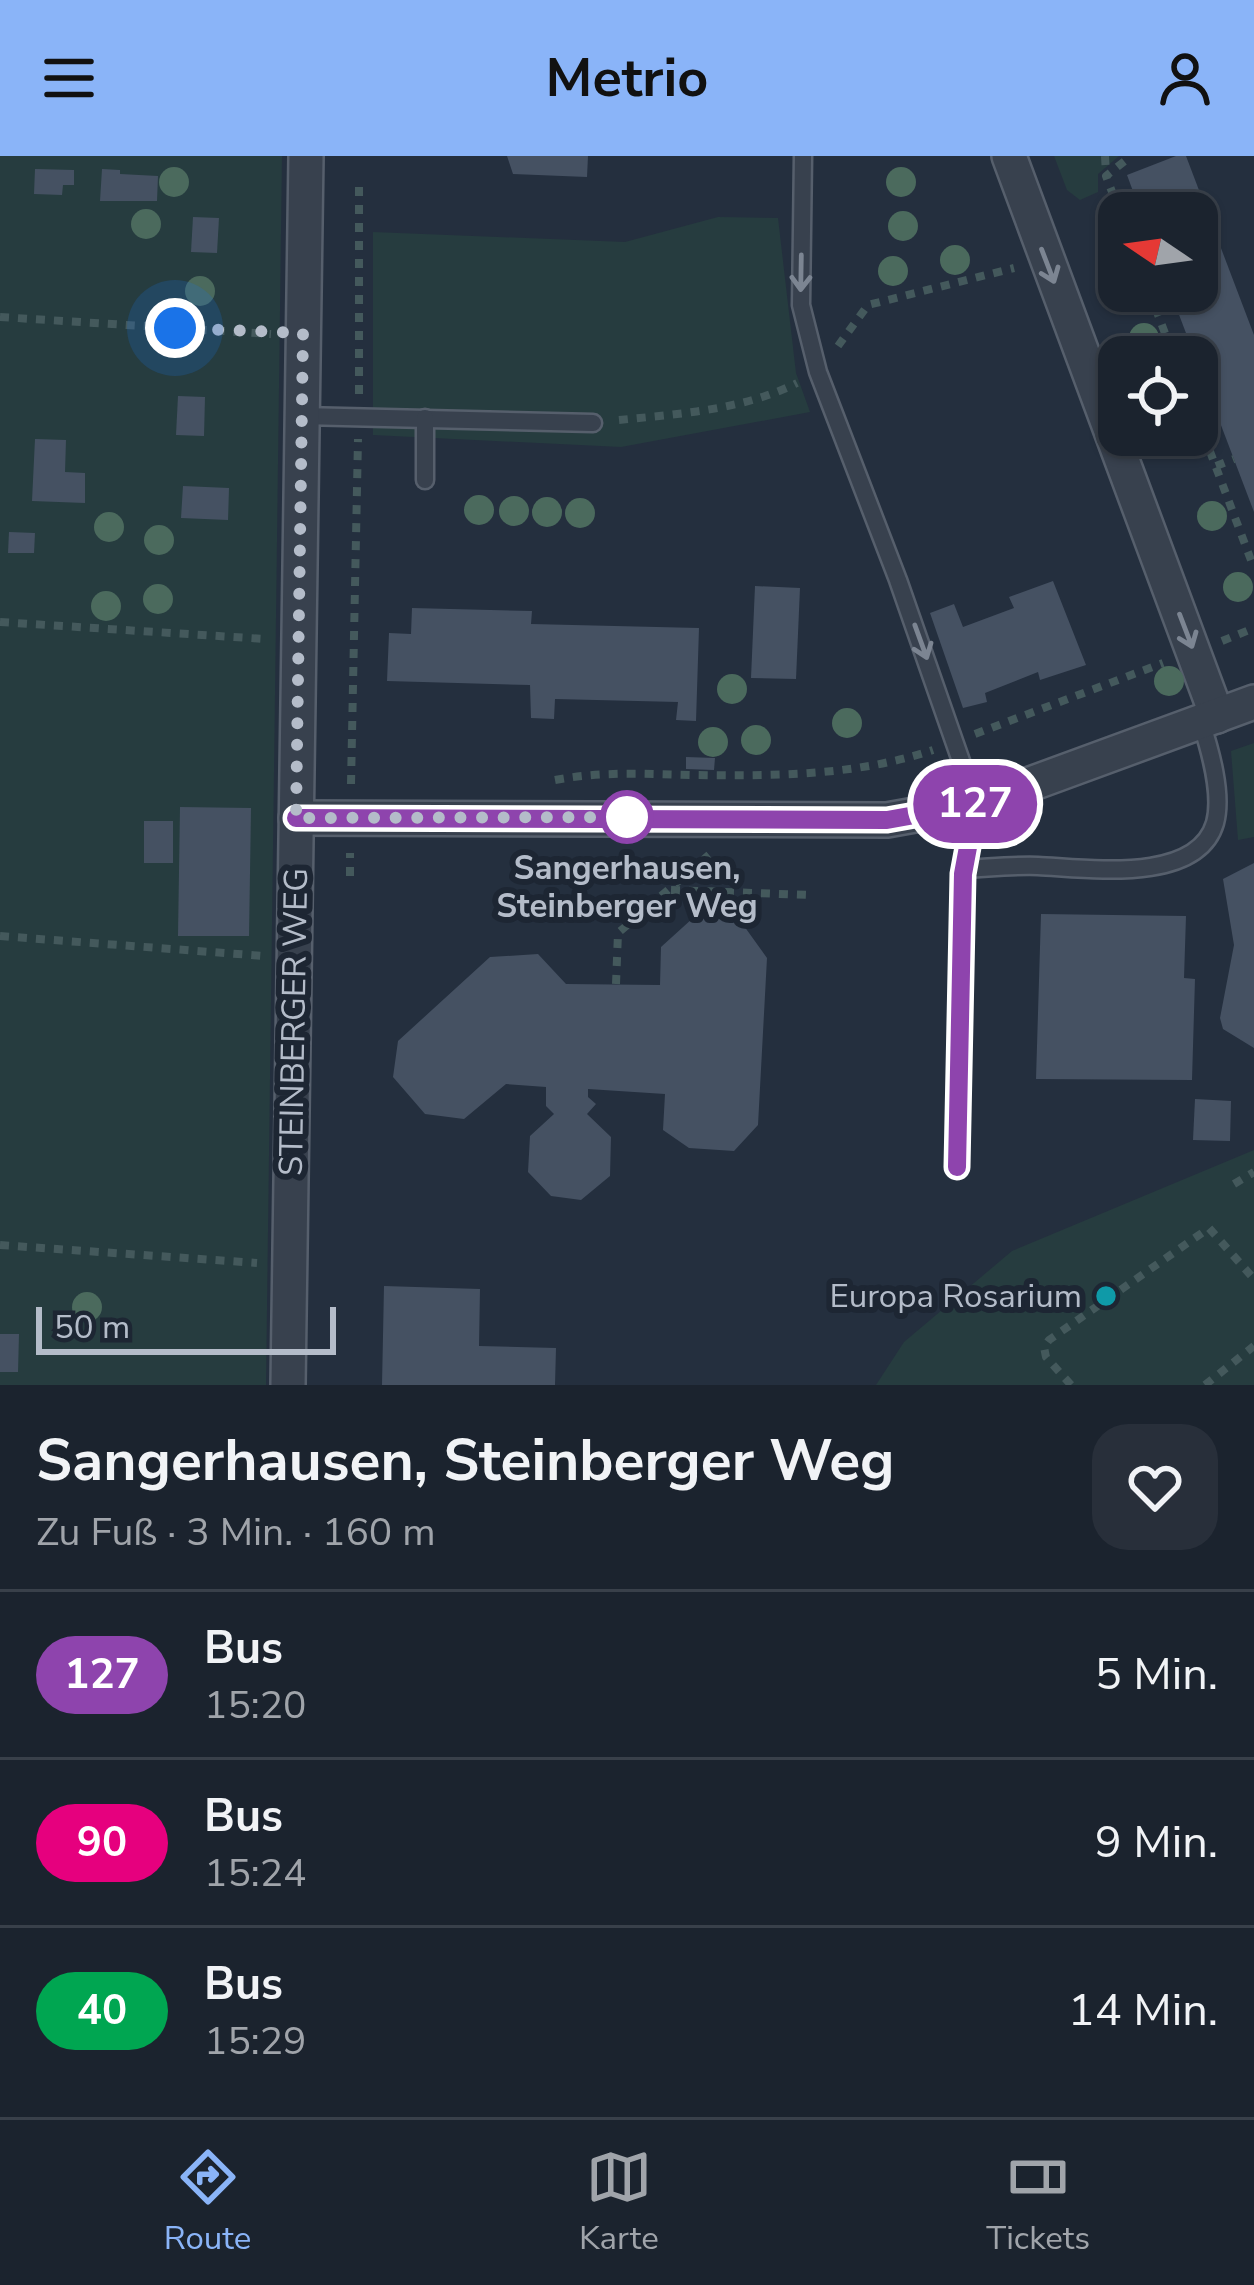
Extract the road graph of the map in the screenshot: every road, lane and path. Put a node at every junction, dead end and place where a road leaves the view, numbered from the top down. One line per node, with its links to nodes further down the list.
1 (307, 156): 10 (street, STEINBERGER WEG)
2 (803, 156): 27 (lane, one-way to 27)
3 (1009, 156): 24 (street, one-way to 24)
4 (1105, 156): 6 (path)
5 (1130, 156): 6 (path)
6 (1106, 176): 8 (path)
7 (359, 181): 12 (path)
8 (1112, 192)
9 (0, 317): 10 (path)
10 (303, 333): 11 (street, STEINBERGER WEG)
11 (302, 416): 12 (lane); 23 (street, STEINBERGER WEG)
12 (358, 417): 13 (lane); 29 (path)
13 (425, 418): 14 (lane); 18 (lane)
14 (593, 423)
15 (1212, 456): 17 (path)
16 (1234, 459): 17 (path)
17 (1216, 466): 19 (path)
18 (425, 480)
19 (1250, 544): 20 (path)
20 (1254, 568)
21 (0, 622): 23 (path)
22 (1254, 628): 24 (path)
23 (297, 641): 31 (street, STEINBERGER WEG)
24 (1194, 651): 26 (street); 27 (path)
25 (1254, 702): 26 (street)
26 (1209, 719): 30 (street); 33 (lane)
27 (956, 742): 28 (path); 30 (lane)
28 (541, 782)
29 (364, 784)
30 (976, 804): 31 (street); 33 (lane)
31 (296, 818): 37 (street, STEINBERGER WEG)
32 (710, 843): 34 (path)
33 (964, 868): 39 (lane)
34 (669, 890): 35 (path); 38 (path)
35 (810, 895)
36 (0, 936): 37 (path)
37 (296, 958): 43 (street, STEINBERGER WEG)
38 (616, 984)
39 (957, 1167)
40 (1254, 1172): 41 (path)
41 (1234, 1184)
42 (0, 1245): 43 (path)
43 (291, 1266): 46 (street, STEINBERGER WEG)
44 (1254, 1279): 47 (path)
45 (1254, 1346): 48 (path)
46 (288, 1385)
47 (1070, 1385)
48 (1205, 1385)

